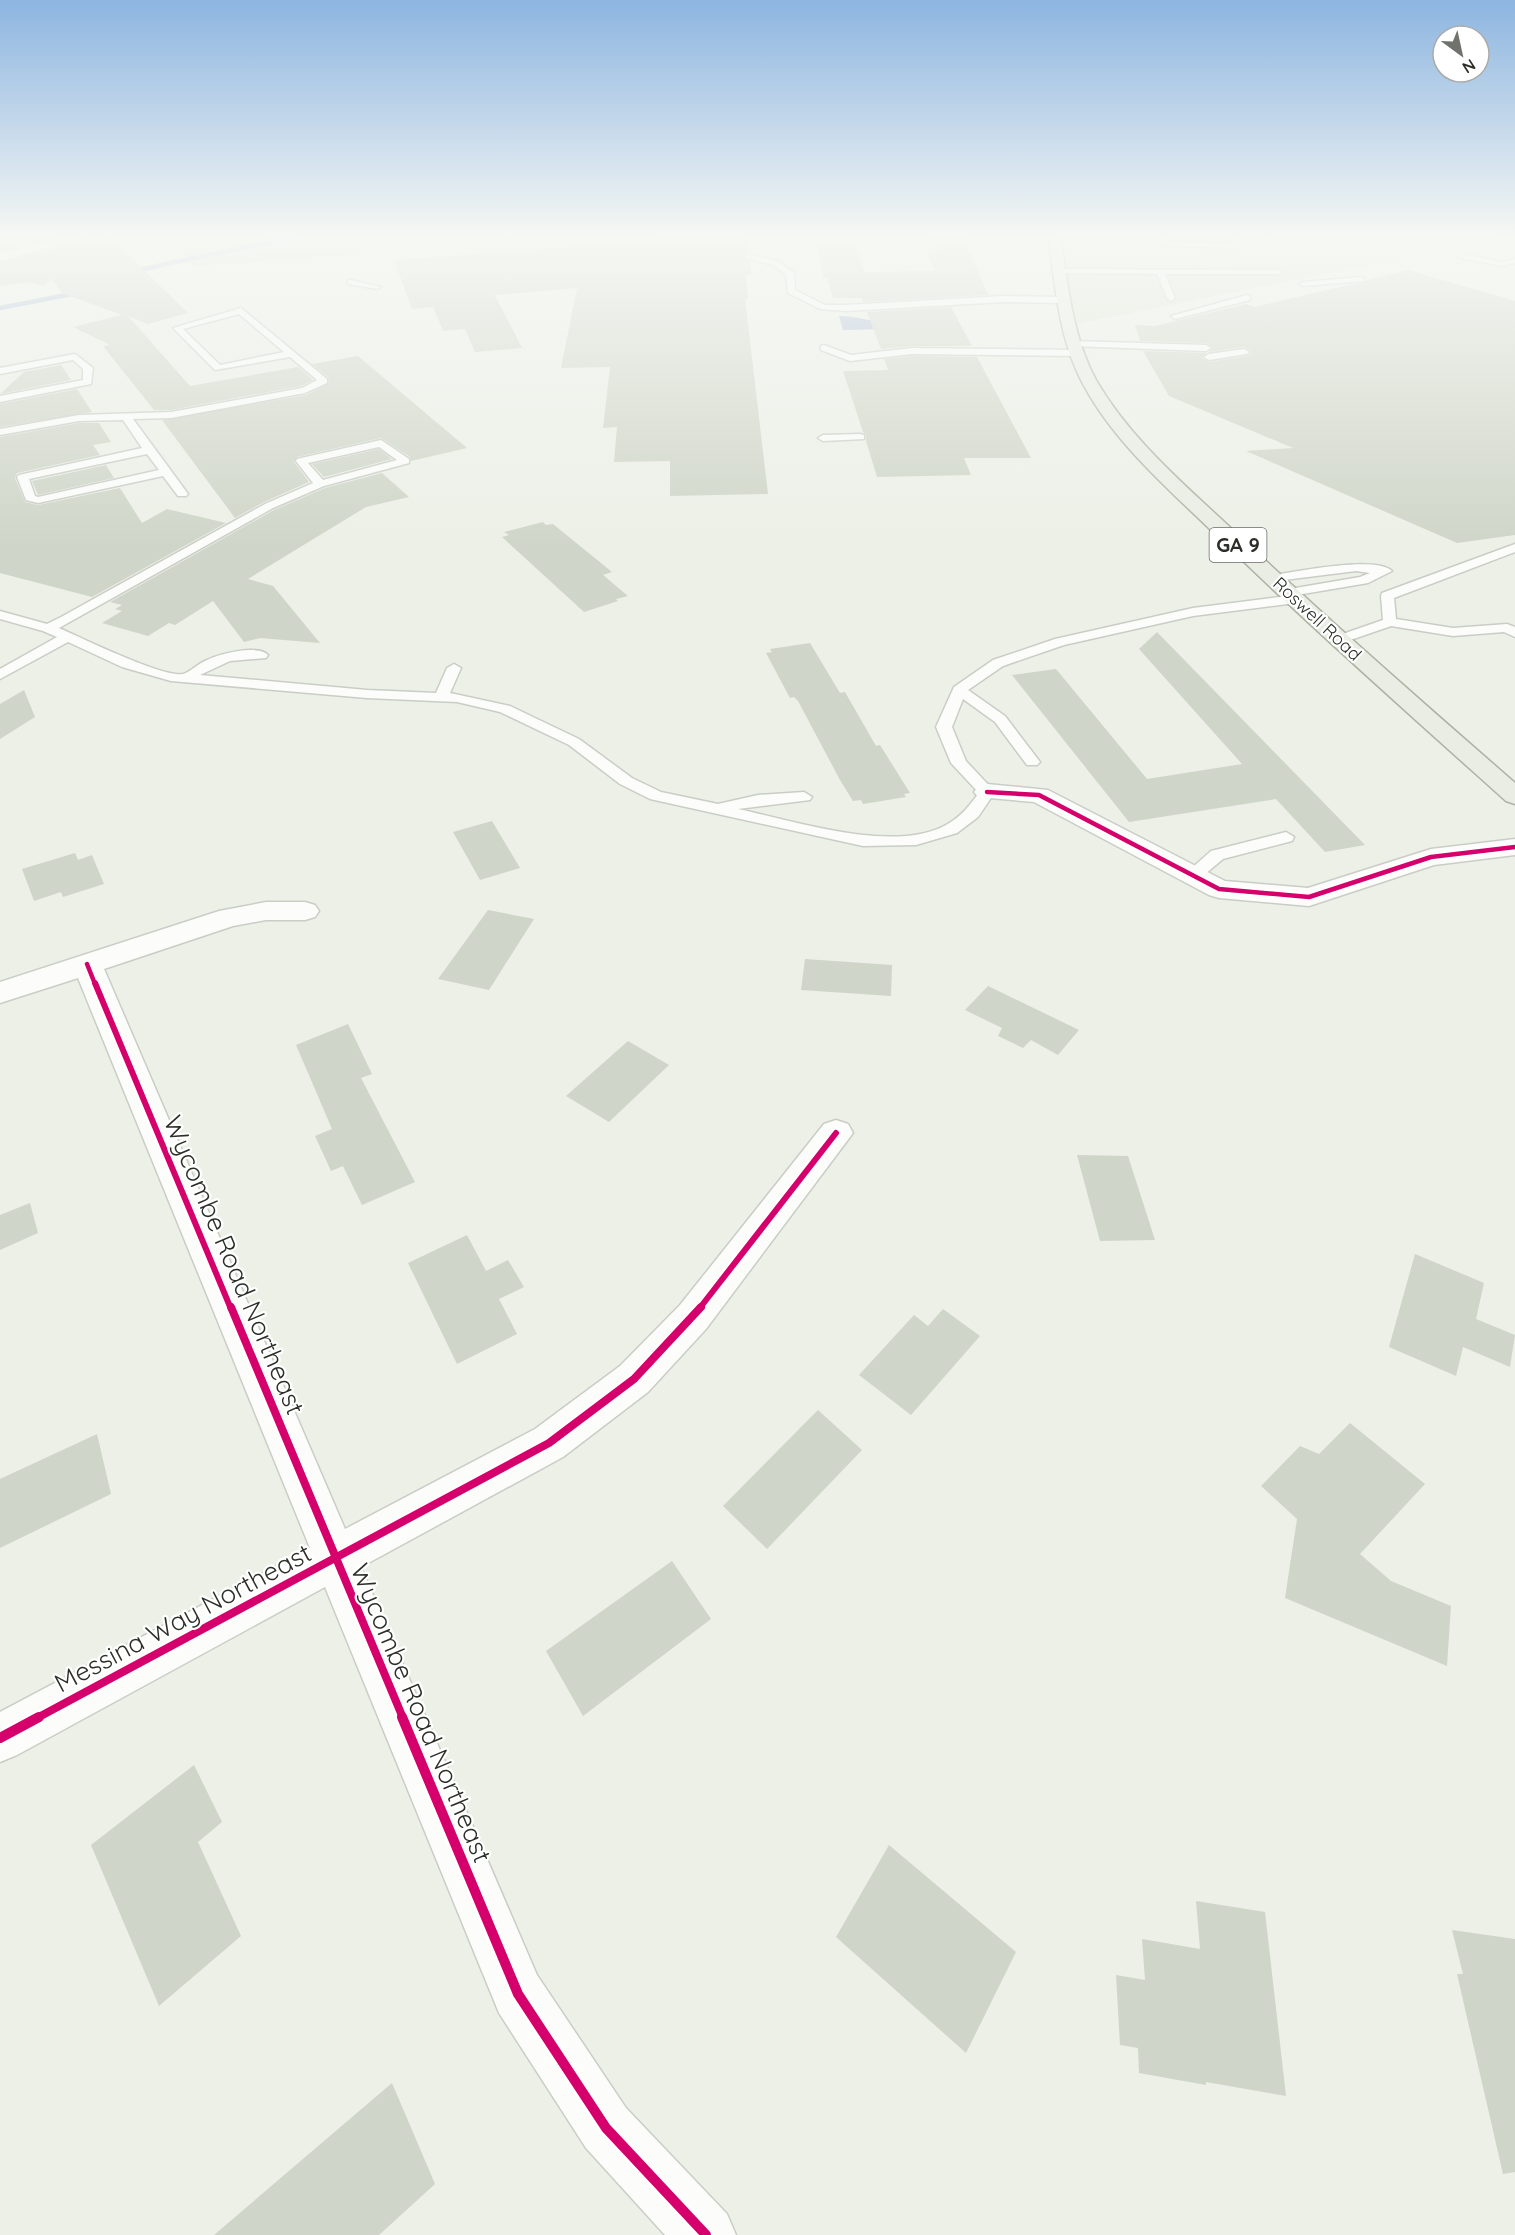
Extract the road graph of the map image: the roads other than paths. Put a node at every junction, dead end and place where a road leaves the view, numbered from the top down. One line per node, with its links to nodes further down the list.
1 (189, 339): 7 (lane)
2 (274, 339): 7 (lane)
3 (1074, 339): 5 (main road, Roswell Road / GA 9)
4 (824, 348): 5 (lane)
5 (1076, 348): 6 (lane); 19 (main road, Roswell Road / GA 9)
6 (1244, 352)
7 (289, 354): 10 (lane)
8 (0, 371): 9 (lane)
9 (0, 399)
10 (127, 417): 11 (lane); 14 (lane)
11 (0, 432)
12 (860, 437): 13 (lane)
13 (823, 438)
14 (149, 450): 15 (lane); 15 (lane)
15 (165, 472): 17 (lane)
16 (320, 484): 16 (lane); 26 (lane)
17 (182, 494)
18 (1515, 548): 24 (lane)
19 (1273, 579): 20 (main road, Roswell Road / GA 9); 20 (lane)
20 (1292, 596): 22 (lane); 30 (main road, Roswell Road / GA 9)
21 (1140, 609): 22 (lane)
22 (1193, 612): 25 (lane)
23 (0, 615): 26 (lane)
24 (1390, 622): 27 (lane); 30 (lane)
25 (1123, 627): 29 (lane); 29 (lane)
26 (48, 628): 28 (lane)
27 (1512, 628)
28 (69, 636): 33 (lane); 34 (lane)
29 (1071, 639): 35 (lane)
30 (1339, 640): 40 (main road, Roswell Road / GA 9)
31 (261, 655): 34 (lane)
32 (454, 669): 36 (lane)
33 (0, 675)
34 (184, 679): 36 (lane)
35 (959, 690): 37 (lane); 38 (lane)
36 (441, 698): 41 (lane)
37 (1032, 762)
38 (987, 792): 41 (lane); 44 (street)
39 (804, 796): 41 (lane)
40 (1515, 796)
41 (716, 809)
42 (1286, 837): 44 (lane)
43 (1515, 847): 44 (street)
44 (1194, 875)
45 (305, 911): 46 (street)
46 (87, 964): 47 (street); 49 (street, Wycombe Road Northeast)
47 (0, 993)
48 (836, 1133): 49 (street, Messina Way Northeast)
49 (336, 1559): 50 (street, Messina Way Northeast); 51 (street, Wycombe Road Northeast)
50 (0, 1738)
51 (706, 2235)

